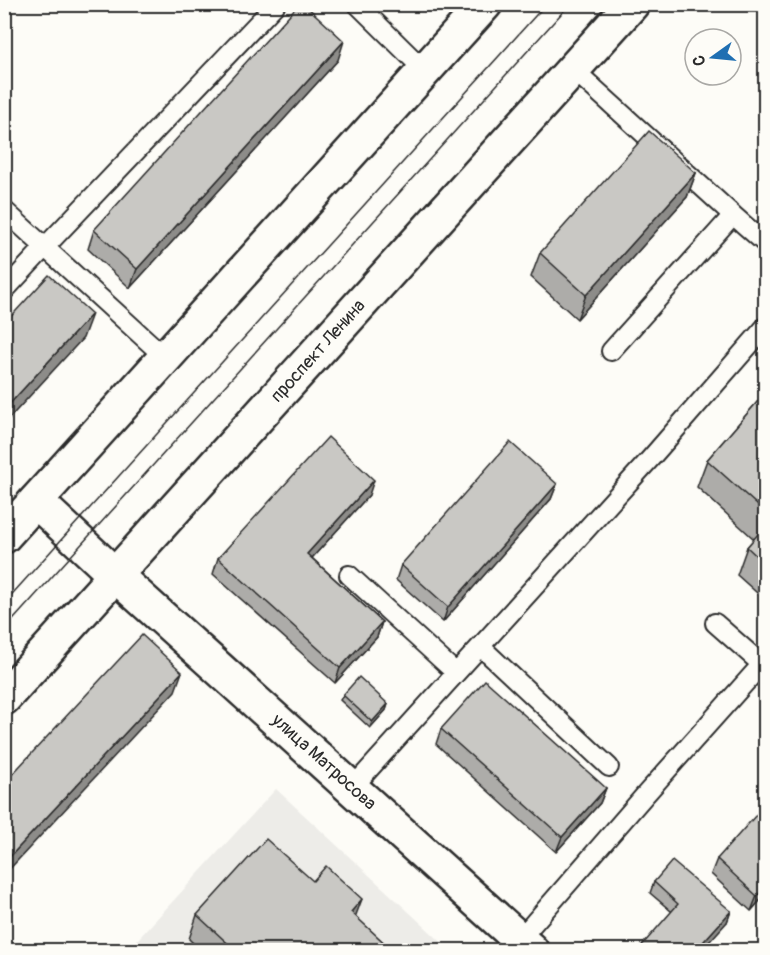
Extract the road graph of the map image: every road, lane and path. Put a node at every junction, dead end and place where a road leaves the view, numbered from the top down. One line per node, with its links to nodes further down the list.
1 (276, 4): 10 (lane)
2 (357, 4): 6 (lane)
3 (485, 4): 6 (main road)
4 (632, 4): 5 (main road, проспект Ленина)
5 (574, 70): 8 (lane); 17 (main road, проспект Ленина)
6 (425, 71): 14 (main road)
7 (4, 210): 10 (lane)
8 (733, 215): 9 (lane); 13 (lane)
9 (765, 244)
10 (45, 247): 11 (lane); 14 (lane)
11 (4, 291)
12 (765, 326): 20 (lane)
13 (611, 351)
14 (166, 358): 15 (main road)
15 (36, 501): 16 (main road); 17 (main road, улица Матросова)
16 (4, 536)
17 (116, 575): 23 (main road, проспект Ленина); 25 (main road, улица Матросова)
18 (349, 575): 22 (lane)
19 (715, 622): 21 (lane)
20 (481, 647): 22 (lane); 24 (lane)
21 (764, 666): 26 (lane)
22 (456, 673): 25 (lane)
23 (4, 698)
24 (609, 767)
25 (352, 788): 26 (main road, улица Матросова)
26 (525, 945)

